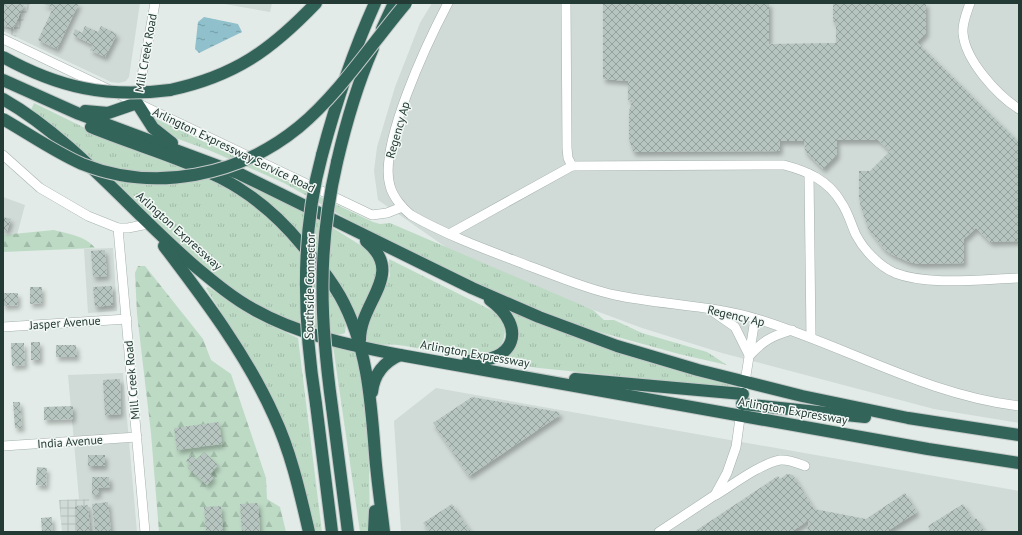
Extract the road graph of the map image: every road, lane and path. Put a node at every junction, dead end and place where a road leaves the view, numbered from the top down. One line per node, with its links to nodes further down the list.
1 (155, 3): 14 (street, Mill Creek Road)
2 (316, 3): 10 (highway, bridge)
3 (376, 3): 53 (highway, Southside Connector, bridge)
4 (394, 3): 54 (highway, Southside Connector, bridge)
5 (406, 3): 16 (highway, bridge)
6 (448, 3): 21 (street, Regency Ap)
7 (566, 3): 19 (street)
8 (970, 3): 15 (street)
9 (3, 39): 14 (street, Arlington Expressway Service Road)
10 (3, 58)
11 (3, 80): 13 (highway, Arlington Expressway); 34 (highway)
12 (3, 99): 22 (highway, Arlington Expressway)
13 (49, 101): 14 (highway); 18 (highway, Arlington Expressway)
14 (138, 103): 18 (highway); 21 (street, Arlington Expressway Service Road)
15 (1019, 109)
16 (3, 119)
17 (3, 155): 24 (street)
18 (210, 162): 23 (highway, Arlington Expressway)
19 (572, 166): 20 (street); 25 (street)
20 (809, 174): 26 (street); 33 (street)
21 (402, 207): 25 (street, Regency Ap)
22 (148, 224): 24 (street); 34 (highway, Arlington Expressway); 52 (highway)
23 (342, 224): 27 (highway, Arlington Expressway); 34 (highway)
24 (118, 228): 29 (street, Mill Creek Road)
25 (451, 234): 28 (street, Regency Ap)
26 (1019, 278)
27 (472, 288): 37 (highway); 39 (highway, Arlington Expressway)
28 (708, 308): 30 (street, Regency Ap); 36 (street)
29 (127, 319): 31 (street, Jasper Avenue); 45 (street, Mill Creek Road)
30 (755, 319): 32 (street, Regency Ap); 36 (street)
31 (3, 327)
32 (792, 330): 33 (street, Regency Ap); 36 (street)
33 (811, 337): 42 (street, Regency Ap)
34 (360, 347): 35 (highway, Arlington Expressway); 40 (highway)
35 (400, 355): 37 (highway, Arlington Expressway); 40 (highway)
36 (749, 356): 39 (street)
37 (426, 359): 38 (highway, Arlington Expressway)
38 (504, 373): 41 (highway); 41 (highway, Arlington Expressway)
39 (745, 382): 41 (street); 43 (highway, Arlington Expressway)
40 (371, 403): 47 (highway)
41 (742, 405): 43 (highway); 48 (highway, Arlington Expressway); 50 (street)
42 (1019, 406)
43 (956, 426): 44 (highway, Arlington Expressway)
44 (1019, 434)
45 (137, 437): 46 (street, India Avenue); 51 (street, Mill Creek Road)
46 (3, 446)
47 (375, 455): 55 (highway); 56 (highway)
48 (1019, 463)
49 (805, 466): 50 (street)
50 (715, 496): 57 (street)
51 (145, 532)
52 (309, 532)
53 (332, 532)
54 (348, 532)
55 (374, 532)
56 (384, 532)
57 (659, 532)

